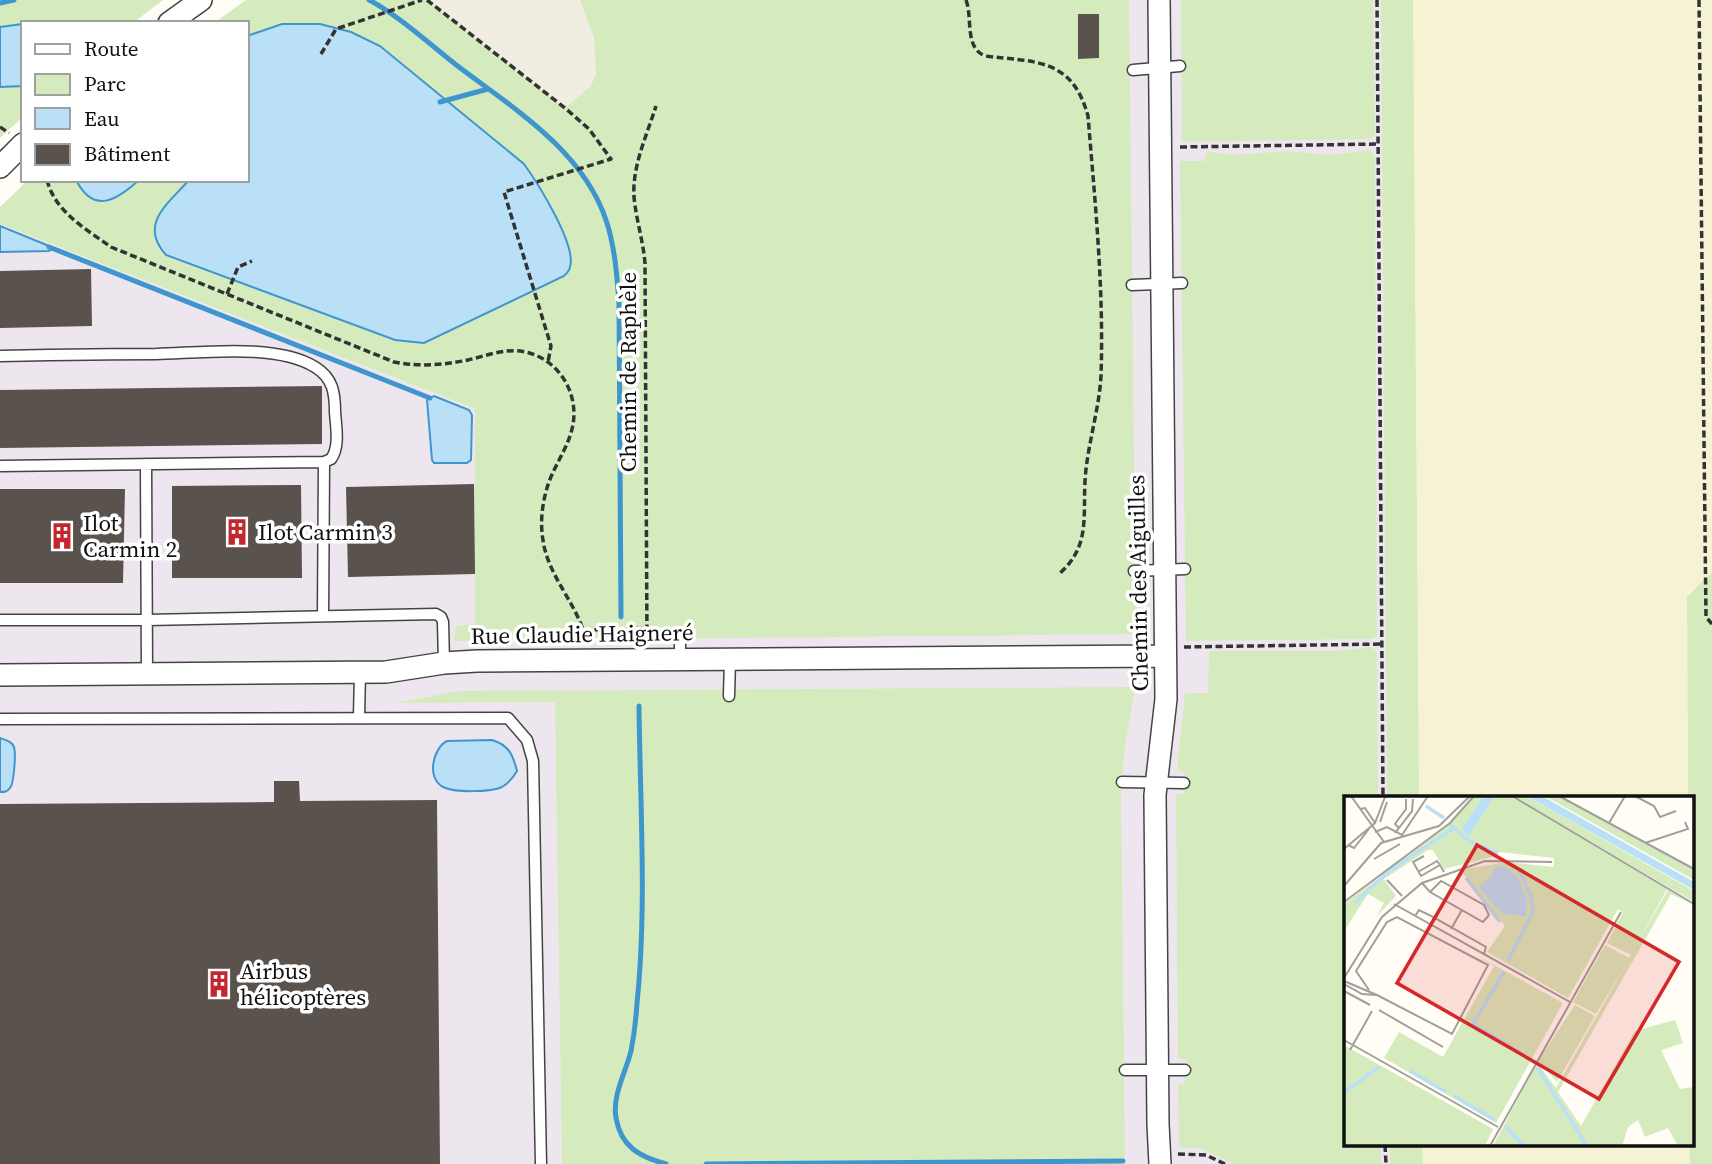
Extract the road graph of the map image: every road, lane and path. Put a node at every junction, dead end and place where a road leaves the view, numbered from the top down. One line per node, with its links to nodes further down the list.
1 (201, 0): 7 (street)
2 (424, 0): 8 (path); 23 (path)
3 (966, 0): 29 (path)
4 (1159, 0): 9 (street, Chemin des Aiguilles)
5 (1377, 0): 14 (path)
6 (1699, 0): 33 (path)
7 (172, 21)
8 (321, 54)
9 (1170, 67): 10 (lane); 19 (street, Chemin des Aiguilles)
10 (1133, 70)
11 (656, 106): 34 (path, Chemin de Raphèle)
12 (0, 127): 13 (path)
13 (16, 139): 16 (street)
14 (1378, 144): 15 (path); 39 (path)
15 (1178, 147)
16 (0, 167)
17 (48, 182): 21 (path)
18 (252, 261): 21 (path)
19 (1172, 283): 20 (lane); 27 (street, Chemin des Aiguilles)
20 (1132, 285)
21 (227, 294): 23 (path)
22 (0, 356): 24 (lane)
23 (548, 362): 35 (path)
24 (324, 462): 25 (lane); 30 (lane)
25 (146, 464): 26 (lane); 32 (lane)
26 (0, 466)
27 (1175, 569): 28 (lane); 40 (street, Chemin des Aiguilles)
28 (1134, 571)
29 (1059, 574)
30 (323, 616): 32 (lane); 43 (lane)
31 (0, 620): 32 (lane)
32 (147, 620): 45 (lane)
33 (1712, 624)
34 (647, 628): 35 (path); 38 (path, Chemin de Raphèle)
35 (584, 630): 37 (path)
36 (680, 637): 42 (lane)
37 (586, 642)
38 (647, 642)
39 (1382, 644): 40 (path); 53 (path)
40 (1173, 651): 41 (street, Rue Claudie Haigneré); 51 (street, Chemin des Aiguilles)
41 (730, 659): 42 (street, Rue Claudie Haigneré); 47 (lane)
42 (680, 660): 43 (street, Rue Claudie Haigneré)
43 (444, 663): 44 (street, Rue Claudie Haigneré)
44 (360, 672): 45 (street, Rue Claudie Haigneré); 48 (lane)
45 (147, 674): 46 (street, Rue Claudie Haigneré)
46 (0, 675)
47 (729, 696)
48 (359, 718): 49 (lane); 59 (lane)
49 (0, 719)
50 (1122, 782): 51 (lane)
51 (1156, 782): 52 (lane); 55 (street, Chemin des Aiguilles)
52 (1184, 783)
53 (1383, 796)
54 (1125, 1070): 55 (lane)
55 (1157, 1070): 56 (lane); 58 (street, Chemin des Aiguilles)
56 (1185, 1070)
57 (1385, 1146): 61 (path)
58 (1168, 1159): 60 (path)
59 (541, 1164)
60 (1225, 1164)
61 (1386, 1164)

